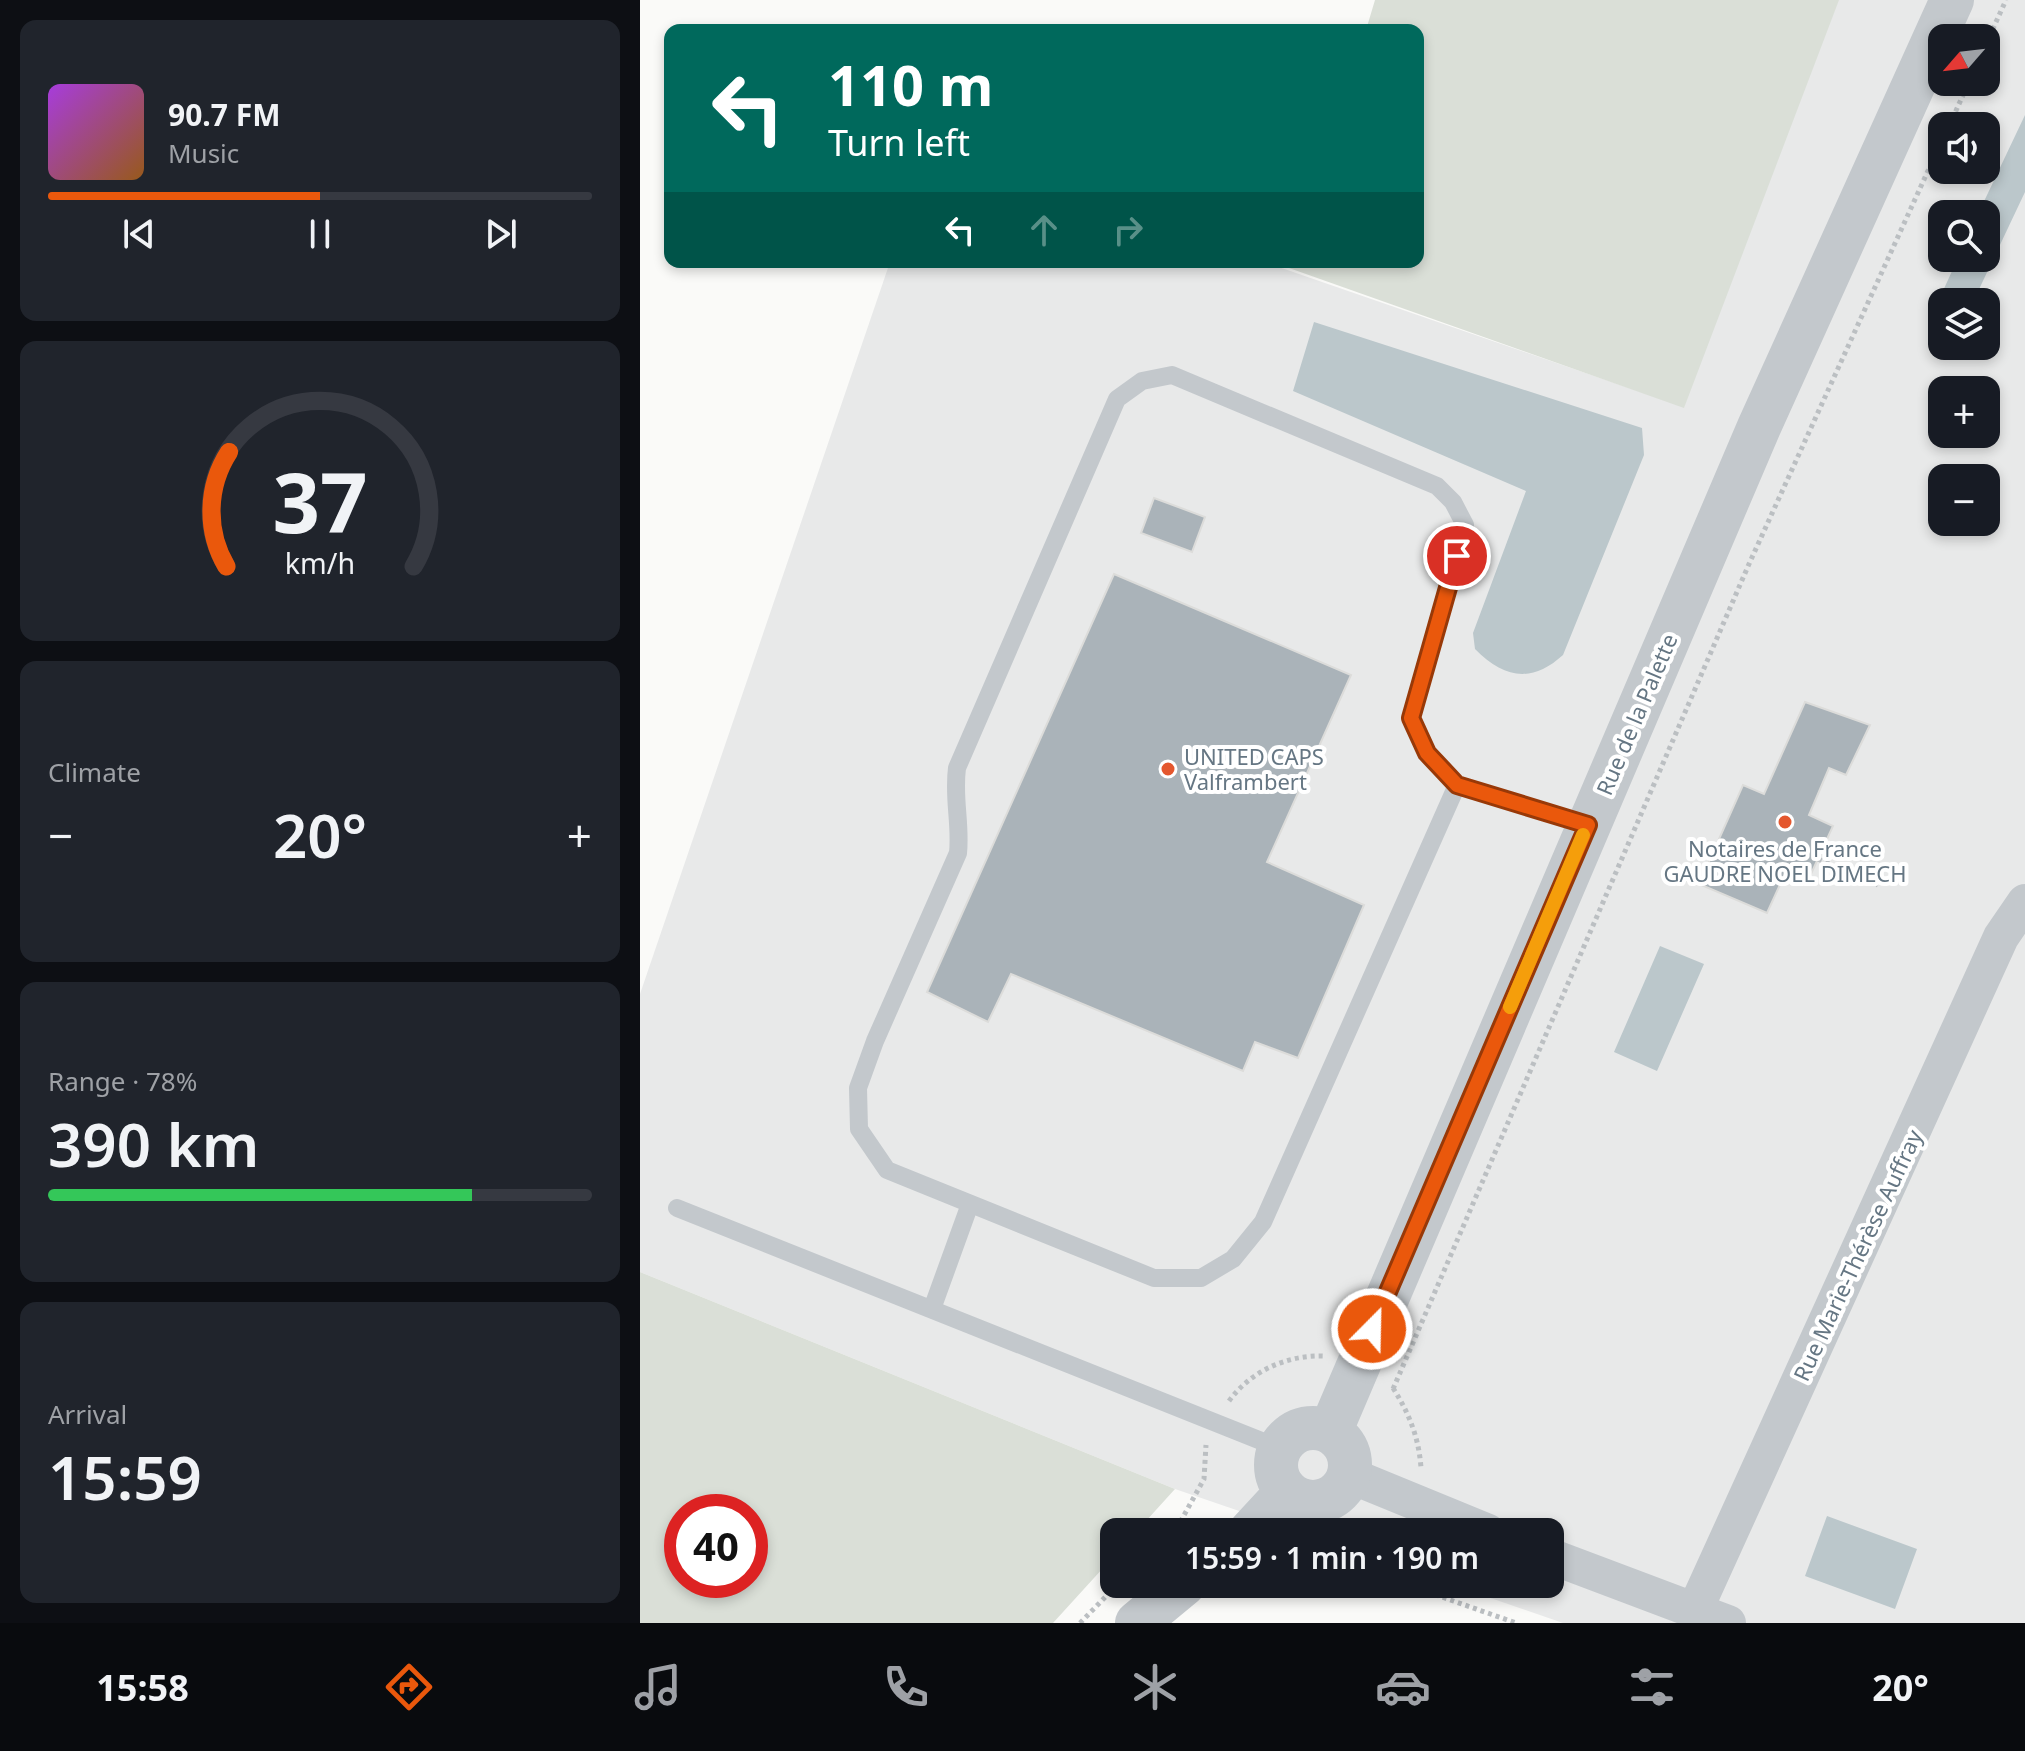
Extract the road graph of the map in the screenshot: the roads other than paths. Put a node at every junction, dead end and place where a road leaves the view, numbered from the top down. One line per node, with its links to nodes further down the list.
1 (1952, 0): 3 (street, Rue de la Palette)
2 (1457, 785): 3 (lane); 5 (lane); 5 (lane)
3 (1588, 825): 8 (street, Rue de la Palette)
4 (2025, 902): 16 (street, Rue Marie-Thérèse Auffray)
5 (970, 1204): 7 (lane)
6 (677, 1208): 7 (lane)
7 (932, 1309): 9 (lane)
8 (1330, 1432): 9 (street); 10 (street)
9 (1279, 1448): 11 (street)
10 (1349, 1475): 11 (street); 13 (street)
11 (1287, 1492): 12 (street)
12 (1263, 1518)
13 (1453, 1518)
14 (1564, 1561): 16 (street)
15 (1167, 1598): 17 (street)
16 (1694, 1612): 18 (street)
17 (1137, 1623)
18 (1728, 1623)

